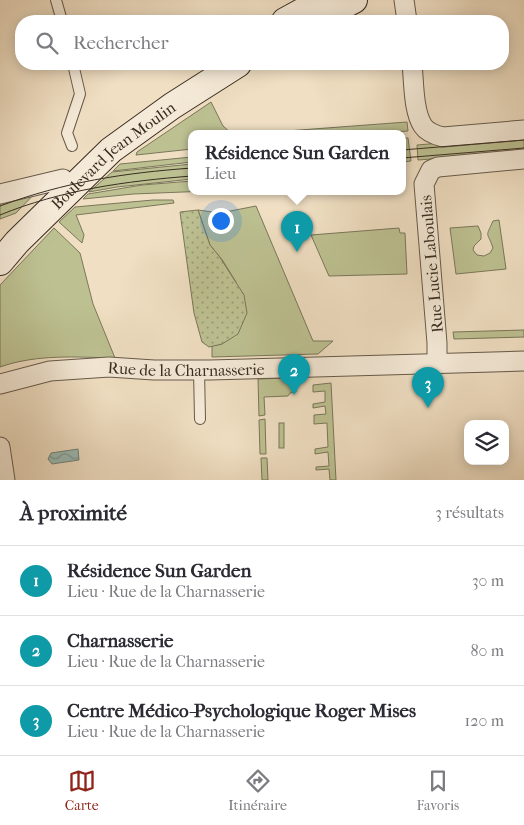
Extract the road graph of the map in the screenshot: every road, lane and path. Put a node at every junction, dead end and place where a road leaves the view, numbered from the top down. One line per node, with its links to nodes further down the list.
1 (56, 0): 5 (lane)
2 (323, 0): 6 (main road)
3 (354, 0): 7 (main road)
4 (404, 0): 8 (street)
5 (60, 15)
6 (296, 15)
7 (325, 15)
8 (406, 15)
9 (75, 70): 14 (lane)
10 (208, 70): 16 (main road, Boulevard Jean Moulin)
11 (229, 70): 19 (main road, Boulevard Jean Moulin)
12 (413, 70): 13 (street)
13 (524, 130)
14 (72, 146)
15 (524, 159): 21 (street, Rue Lucie Laboulais)
16 (63, 179): 17 (street); 18 (main road, Boulevard Jean Moulin)
17 (0, 194)
18 (0, 241)
19 (0, 262)
20 (524, 361): 21 (street, Rue de la Charnasserie)
21 (437, 363): 22 (street, Rue de la Charnasserie)
22 (199, 370): 23 (street, Rue de la Charnasserie); 24 (lane)
23 (0, 384)
24 (200, 419)
25 (0, 447): 26 (street)
26 (5, 480)

